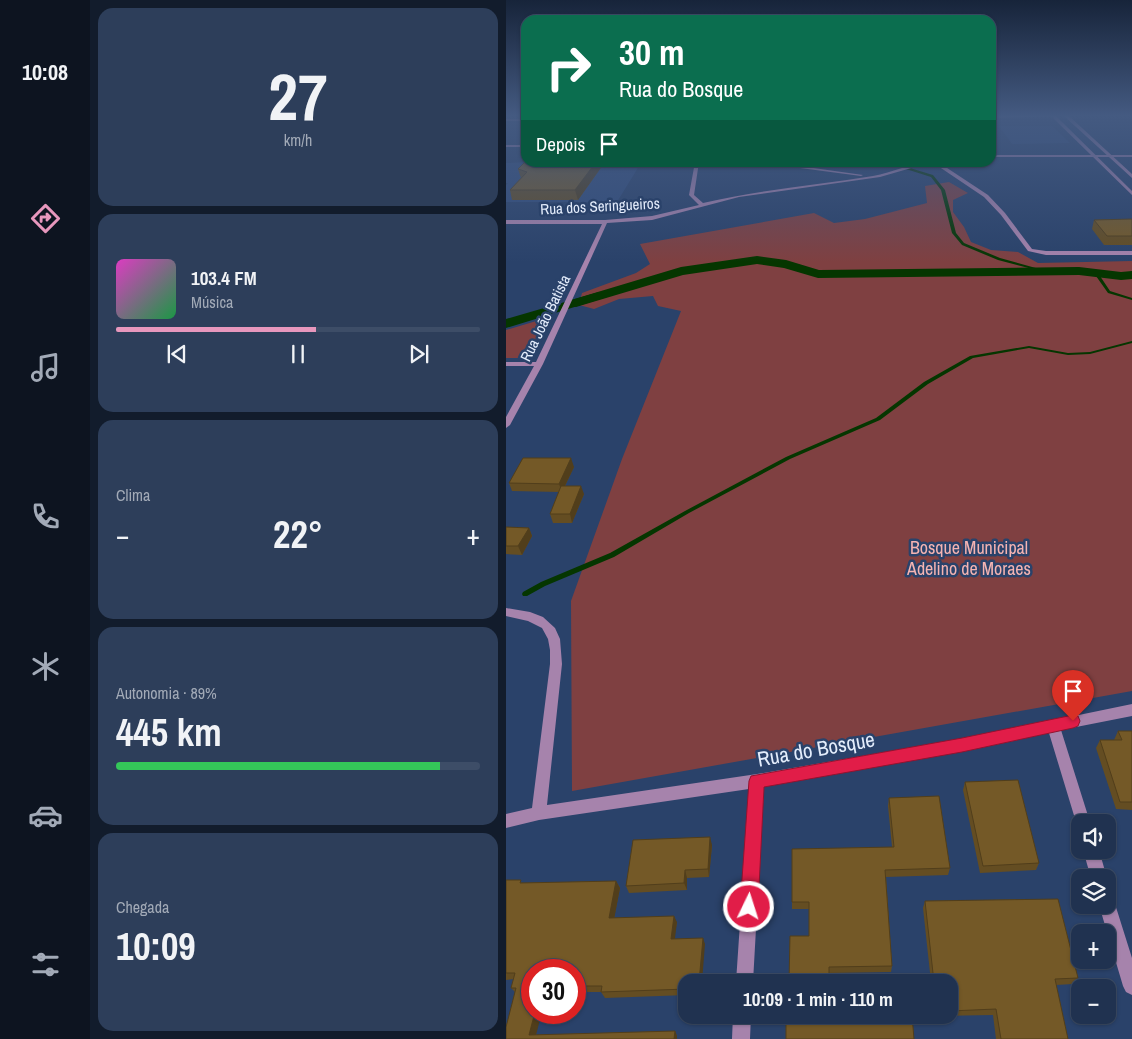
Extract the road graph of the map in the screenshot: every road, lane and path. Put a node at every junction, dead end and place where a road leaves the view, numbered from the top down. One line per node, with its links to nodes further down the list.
1 (1102, 164): 9 (street)
2 (1118, 164): 8 (street)
3 (697, 167): 10 (street)
4 (796, 167): 7 (street)
5 (914, 167): 7 (street, Rua dos Seringueiros)
6 (942, 167): 13 (street)
7 (880, 176): 10 (street, Rua dos Seringueiros)
8 (1132, 177)
9 (1132, 194)
10 (702, 206): 12 (street, Rua dos Seringueiros)
11 (506, 222): 12 (street, Rua dos Seringueiros)
12 (605, 222): 15 (street, Rua João Batista)
13 (1132, 254)
14 (506, 364): 15 (street)
15 (539, 364): 16 (street, Rua João Batista)
16 (506, 425)
17 (506, 612): 21 (street)
18 (1132, 710): 19 (street, Rua do Bosque)
19 (1054, 725): 20 (street, Rua do Bosque); 22 (street)
20 (757, 781): 21 (street, Rua do Bosque); 25 (street)
21 (539, 813): 23 (street, Rua do Bosque)
22 (1081, 814)
23 (506, 821)
24 (1110, 914): 26 (street)
25 (745, 974)
26 (1132, 986)
27 (742, 1024): 28 (street)
28 (741, 1039)

